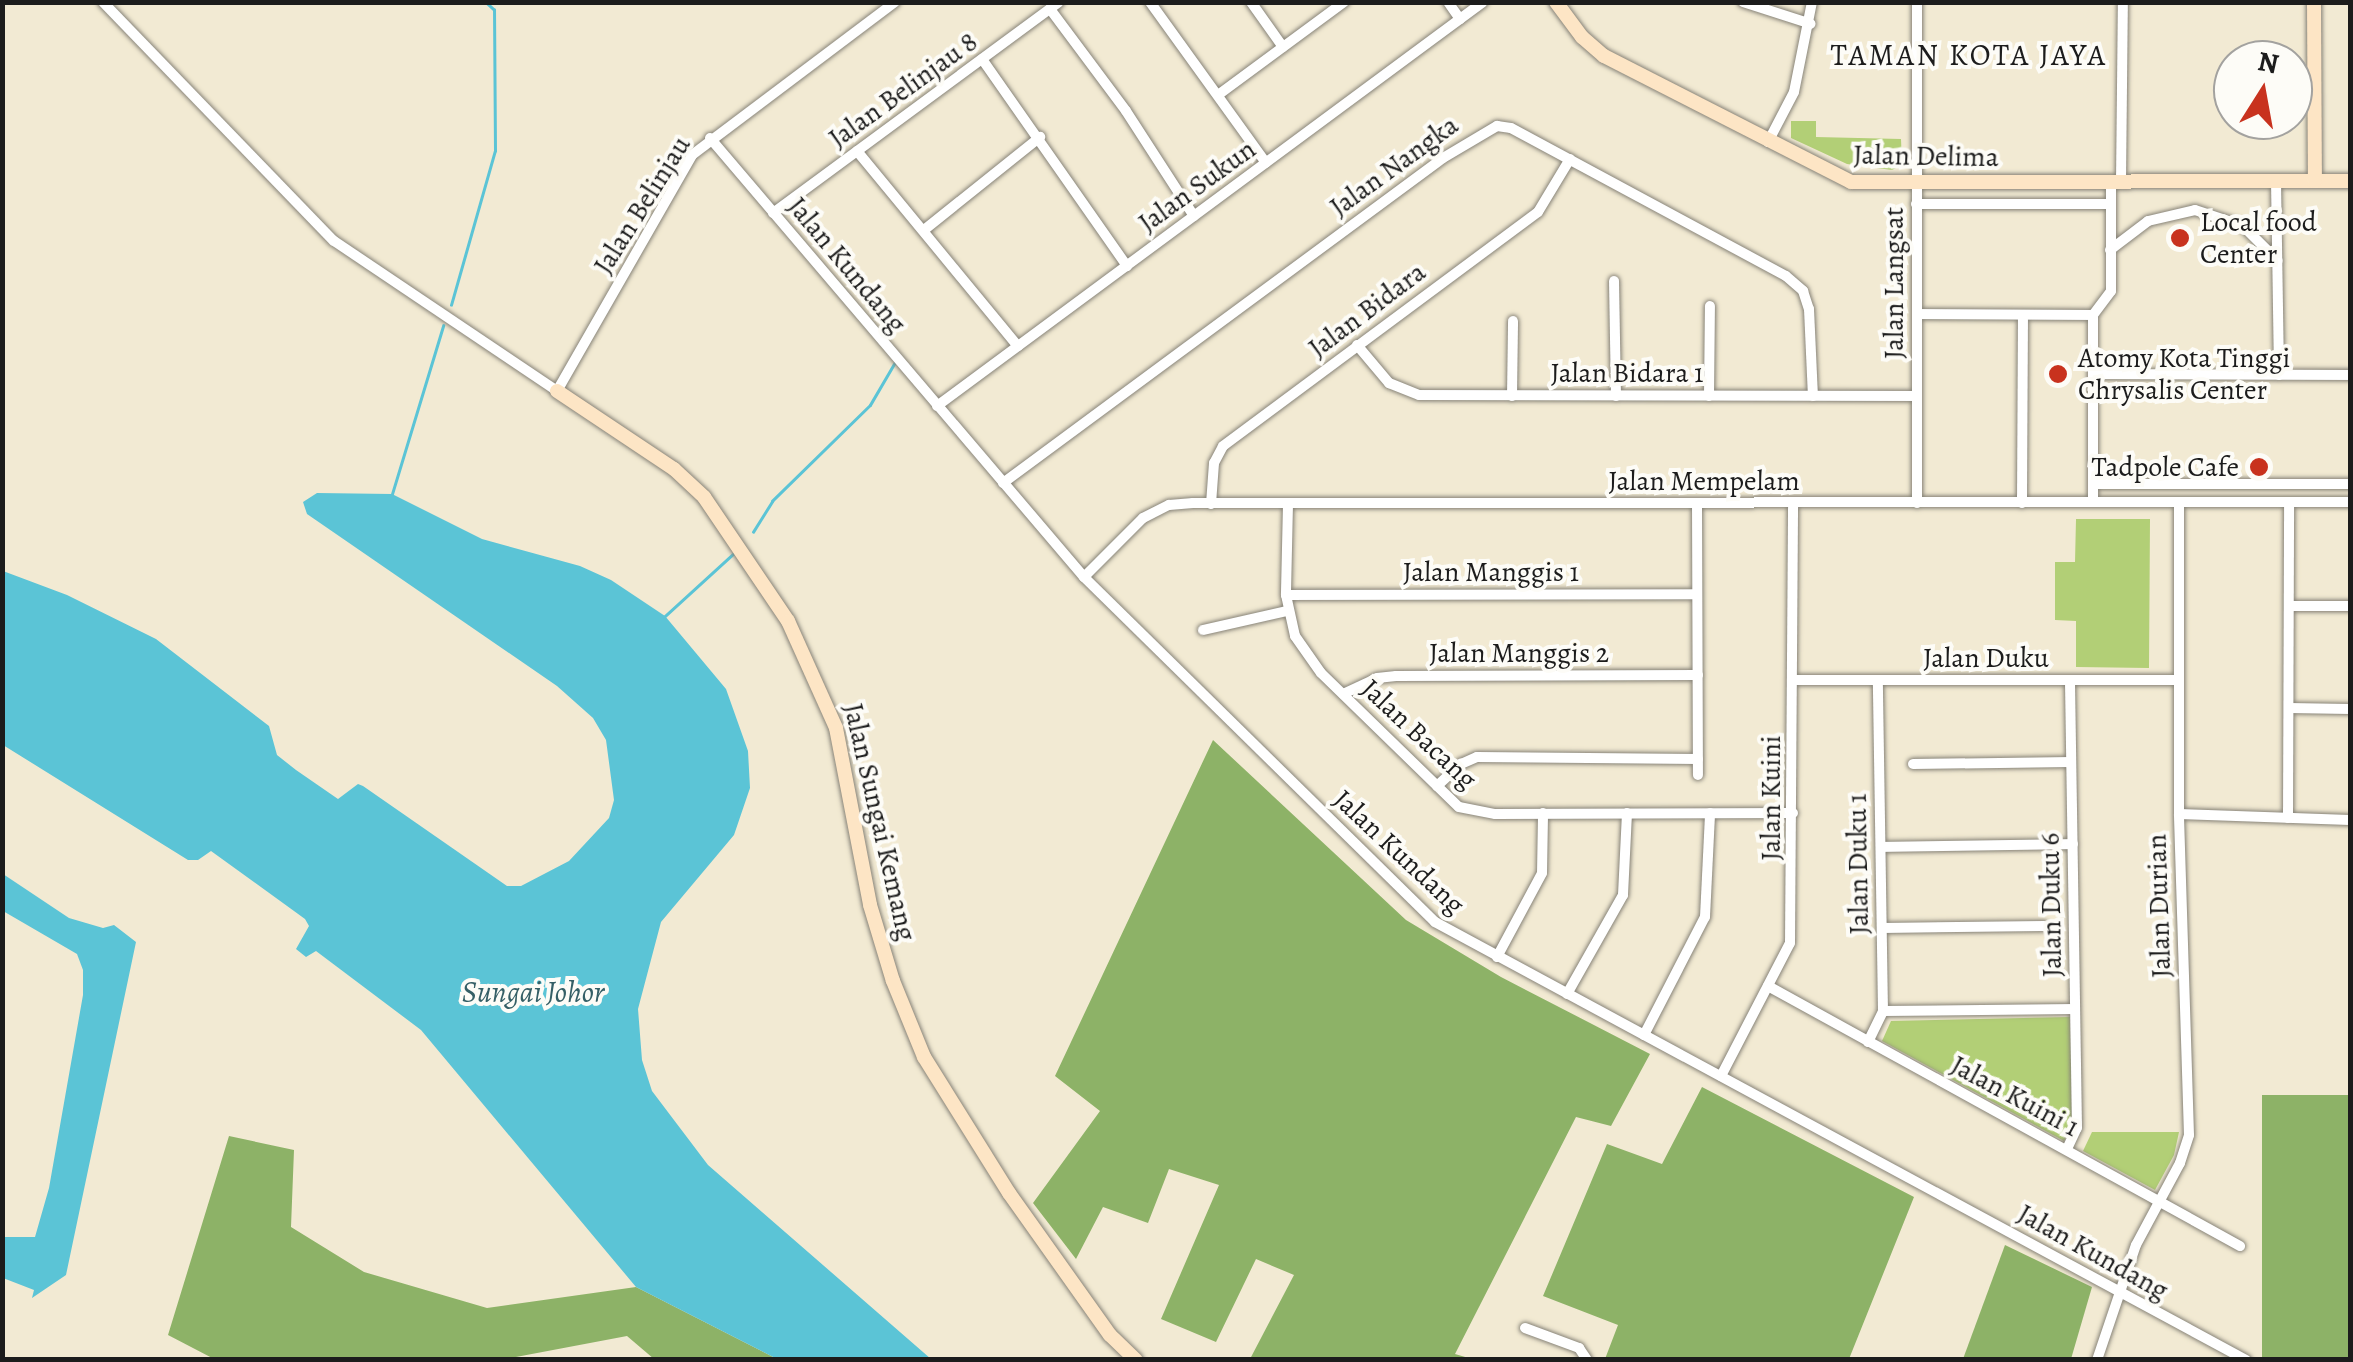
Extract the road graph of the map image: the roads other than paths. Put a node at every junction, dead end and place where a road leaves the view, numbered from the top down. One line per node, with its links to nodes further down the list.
1 (103, 2): 50 (street)
2 (895, 2): 21 (street, Jalan Belinjau)
3 (1150, 2): 19 (street)
4 (1251, 2): 17 (street)
5 (1344, 2): 17 (street)
6 (1448, 2): 15 (street)
7 (1483, 2): 15 (street, Jalan Sukun)
8 (1556, 2): 22 (street, Jalan Delima)
9 (1742, 2): 16 (street)
10 (1812, 2): 16 (street)
11 (1917, 2): 30 (street, Jalan Langsat)
12 (2123, 2): 29 (street)
13 (2314, 2): 27 (street)
14 (1054, 6): 18 (street, Jalan Belinjau 8); 34 (street)
15 (1460, 20): 25 (street, Jalan Sukun)
16 (1811, 24): 22 (street)
17 (1283, 48): 19 (street)
18 (982, 59): 20 (street); 23 (street, Jalan Belinjau 8)
19 (1218, 94): 25 (street)
20 (1040, 136): 35 (street); 38 (street)
21 (710, 138): 33 (street, Jalan Kundang); 50 (street, Jalan Belinjau)
22 (1767, 143): 30 (street, Jalan Delima)
23 (857, 151): 33 (street, Jalan Belinjau 8); 35 (street)
24 (1570, 160): 45 (street, Jalan Bidara); 54 (street, Jalan Nangka); 57 (street, Jalan Nangka)
25 (1266, 163): 34 (street, Jalan Sukun)
26 (2276, 181): 27 (street, Jalan Delima); 29 (street, Jalan Delima); 37 (street)
27 (2315, 181): 28 (street, Jalan Delima)
28 (2350, 181)
29 (2116, 182): 30 (street, Jalan Delima); 32 (street)
30 (1916, 183): 31 (street, Jalan Langsat)
31 (1916, 204): 32 (street, Jalan Delima); 41 (street, Jalan Langsat)
32 (2110, 204): 36 (street)
33 (774, 213): 56 (street, Jalan Kundang)
34 (1194, 216): 38 (street, Jalan Sukun)
35 (924, 230): 46 (street)
36 (2110, 250): 37 (street); 43 (street)
37 (2278, 261): 48 (street)
38 (1127, 266): 46 (street, Jalan Sukun)
39 (1614, 281): 52 (street)
40 (1710, 306): 53 (street)
41 (1916, 314): 42 (street); 55 (street, Jalan Langsat)
42 (2023, 315): 43 (street); 67 (street)
43 (2093, 315): 47 (street)
44 (1514, 321): 51 (street)
45 (1358, 345): 51 (street, Jalan Bidara 1); 68 (street, Jalan Bidara)
46 (1018, 346): 56 (street, Jalan Sukun)
47 (2093, 374): 48 (street); 58 (street)
48 (2280, 374): 49 (street)
49 (2350, 375)
50 (558, 390): 114 (street, Jalan Sungai Kemang)
51 (1512, 396): 52 (street, Jalan Bidara 1)
52 (1616, 396): 53 (street, Jalan Bidara 1)
53 (1708, 396): 54 (street, Jalan Bidara 1)
54 (1812, 396): 55 (street, Jalan Bidara 1)
55 (1917, 396): 66 (street, Jalan Langsat)
56 (937, 406): 57 (street, Jalan Kundang)
57 (1003, 484): 70 (street, Jalan Kundang)
58 (2093, 484): 59 (street); 60 (street)
59 (2350, 484)
60 (2093, 502): 61 (street, Jalan Mempelam); 67 (street, Jalan Mempelam)
61 (2178, 502): 62 (street, Jalan Mempelam); 80 (street, Jalan Durian)
62 (2289, 502): 63 (street, Jalan Mempelam); 73 (street)
63 (2350, 502)
64 (1697, 503): 65 (street, Jalan Mempelam); 69 (street, Jalan Mempelam); 71 (street)
65 (1793, 503): 66 (street, Jalan Mempelam); 78 (street, Jalan Kuini)
66 (1917, 503): 67 (street, Jalan Mempelam)
67 (2022, 503)
68 (1211, 504): 69 (street, Jalan Mempelam); 70 (street, Jalan Mempelam)
69 (1288, 504): 72 (street, Jalan Bacang)
70 (1084, 577): 101 (street, Jalan Kundang)
71 (1698, 594): 72 (street, Jalan Manggis 1); 77 (street)
72 (1286, 595): 75 (street, Jalan Bacang)
73 (2289, 606): 74 (street); 83 (street)
74 (2350, 606)
75 (1287, 612): 76 (street); 82 (street, Jalan Bacang)
76 (1203, 630)
77 (1698, 675): 82 (street, Jalan Manggis 2); 85 (street)
78 (1794, 680): 81 (street, Jalan Duku); 91 (street, Jalan Kuini)
79 (2070, 680): 80 (street, Jalan Duku); 81 (street, Jalan Duku); 86 (street, Jalan Duku 6)
80 (2178, 680): 94 (street, Jalan Durian)
81 (1878, 682): 98 (street, Jalan Duku 1)
82 (1344, 694): 89 (street, Jalan Bacang)
83 (2288, 708): 84 (street); 95 (street)
84 (2350, 708)
85 (1698, 758): 88 (street); 89 (street)
86 (2071, 762): 87 (street); 97 (street, Jalan Duku 6)
87 (1913, 764)
88 (1698, 775)
89 (1437, 786): 92 (street, Jalan Bacang)
90 (1710, 812): 91 (street, Jalan Bacang); 93 (street, Jalan Bacang); 106 (street)
91 (1793, 812): 102 (street, Jalan Kuini)
92 (1543, 813): 93 (street, Jalan Bacang); 101 (street)
93 (1627, 813): 103 (street)
94 (2179, 814): 95 (street); 110 (street, Jalan Durian)
95 (2288, 818): 96 (street)
96 (2350, 820)
97 (2072, 844): 98 (street); 104 (street, Jalan Duku 6)
98 (1880, 847): 100 (street, Jalan Duku 1)
99 (2044, 926): 100 (street)
100 (1882, 928): 105 (street, Jalan Duku 1)
101 (1497, 956): 103 (street, Jalan Kundang)
102 (1768, 986): 107 (street, Jalan Kuini 1); 108 (street, Jalan Kuini)
103 (1566, 994): 106 (street, Jalan Kundang)
104 (2075, 1009): 105 (street); 109 (street, Jalan Duku 6)
105 (1883, 1011): 107 (street, Jalan Duku 1)
106 (1644, 1035): 108 (street, Jalan Kundang)
107 (1868, 1042): 109 (street, Jalan Kuini 1)
108 (1721, 1076): 112 (street, Jalan Kundang)
109 (2067, 1149): 110 (street, Jalan Kuini 1)
110 (2161, 1200): 111 (street, Jalan Kuini 1); 112 (street, Jalan Durian)
111 (2240, 1246)
112 (2118, 1292): 116 (street, Jalan Durian); 117 (street, Jalan Kundang)
113 (1525, 1328): 115 (street)
114 (1136, 1360)
115 (1587, 1360)
116 (2096, 1360)
117 (2246, 1360)

